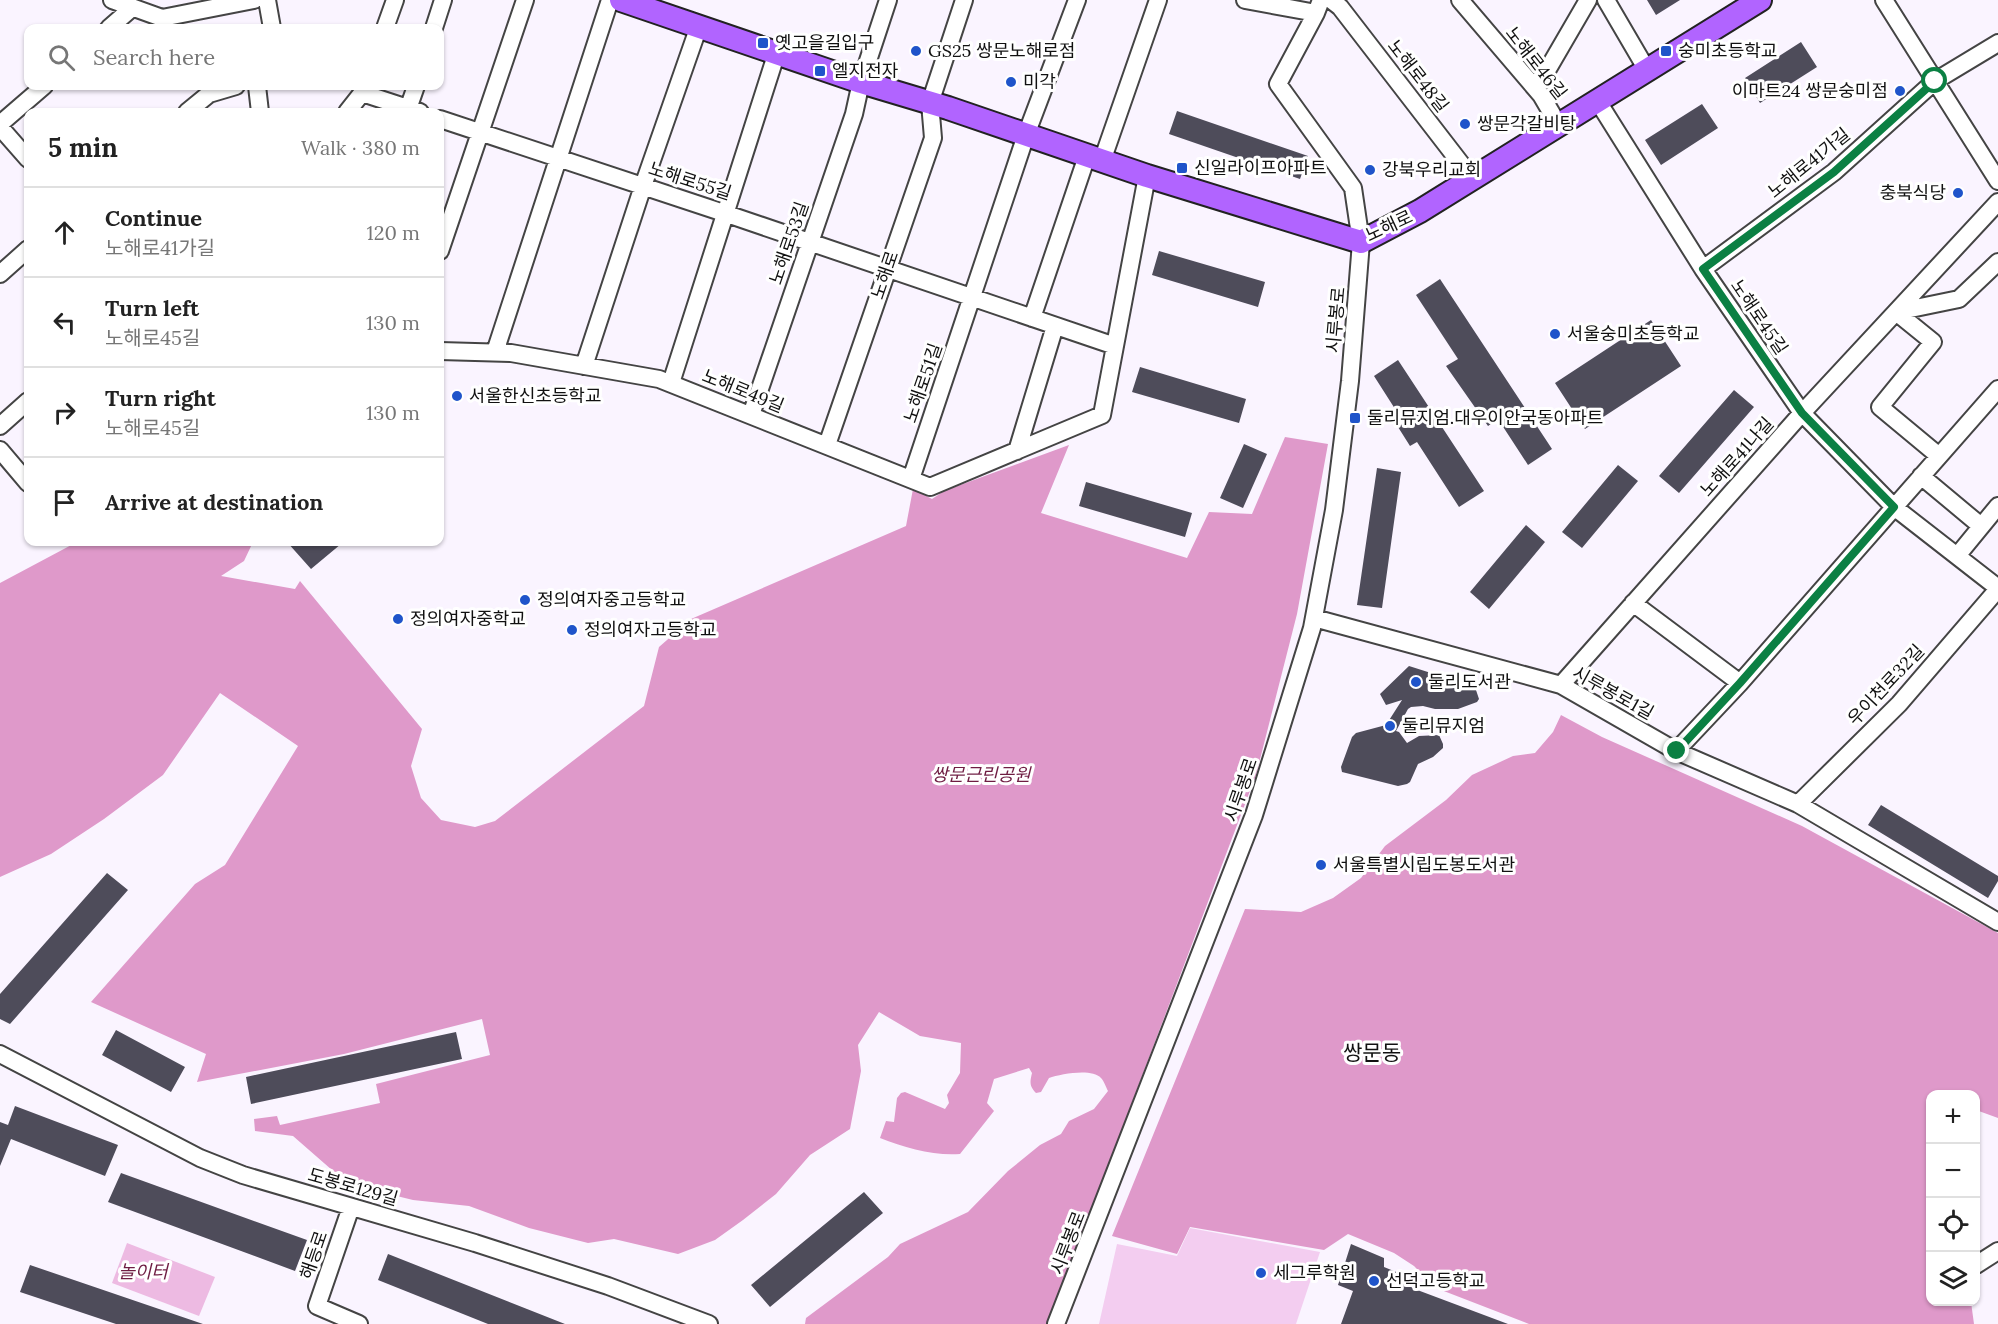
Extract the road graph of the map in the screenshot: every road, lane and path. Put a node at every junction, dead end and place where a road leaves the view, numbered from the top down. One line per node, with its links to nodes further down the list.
1 (112, 0): 21 (street)
2 (254, 0): 21 (street)
3 (267, 0): 23 (street)
4 (395, 0): 24 (street)
5 (443, 0): 25 (street)
6 (525, 0): 49 (street)
7 (610, 0): 53 (street)
8 (621, 0): 26 (main road, 노해로)
9 (888, 0): 31 (street, 노해로53길)
10 (964, 0): 40 (street, 노해로)
11 (1077, 0): 50 (street)
12 (1158, 0): 52 (street)
13 (1245, 0): 20 (street)
14 (1331, 0): 55 (street, 노해로48길)
15 (1460, 0): 32 (street, 노해로46길)
16 (1588, 0): 32 (street)
17 (1606, 0): 29 (street)
18 (1760, 0): 29 (main road, 노해로)
19 (1884, 0): 30 (street)
20 (1319, 7): 61 (street, 시루봉로)
21 (132, 8): 22 (street)
22 (114, 24)
23 (271, 24)
24 (386, 24)
25 (435, 24)
26 (699, 26): 28 (main road, 노해로); 57 (street)
27 (1998, 43): 30 (street, 노해로41가길)
28 (777, 52): 31 (main road, 노해로); 59 (street)
29 (1647, 70): 39 (main road, 노해로)
30 (1935, 81): 56 (street); 66 (street, 노해로41가길)
31 (861, 82): 40 (main road, 노해로); 62 (street, 노해로53길)
32 (1534, 87): 47 (street, 노해로46길)
33 (40, 90): 48 (street)
34 (222, 90): 41 (street)
35 (257, 90): 42 (street)
36 (363, 90): 43 (street)
37 (366, 90): 44 (street)
38 (415, 90): 45 (street)
39 (1598, 100): 47 (main road, 노해로); 66 (street, 노해로45길)
40 (930, 103): 50 (main road, 노해로); 65 (street, 노해로)
41 (192, 108)
42 (260, 108)
43 (350, 108)
44 (405, 108)
45 (412, 108)
46 (444, 120): 49 (street, 노해로55길)
47 (1558, 124): 55 (main road, 노해로)
48 (0, 126): 51 (street)
49 (479, 132): 53 (street, 노해로55길); 60 (street)
50 (1026, 135): 52 (main road, 노해로); 68 (street, 노해로51길)
51 (24, 154)
52 (1095, 158): 54 (main road, 노해로); 70 (street)
53 (558, 159): 57 (street, 노해로55길); 74 (street)
54 (1147, 176): 61 (main road, 노해로); 72 (street, 노해로49길)
55 (1472, 178): 61 (main road, 노해로)
56 (1998, 181)
57 (643, 186): 59 (street, 노해로55길); 75 (street)
58 (1998, 202): 69 (street, 노해로41나길)
59 (724, 213): 62 (street, 노해로55길); 76 (street)
60 (444, 239)
61 (1361, 242): 95 (street, 시루봉로)
62 (810, 243): 65 (street); 80 (street, 노해로53길)
63 (24, 253): 67 (street)
64 (1998, 262): 69 (street)
65 (887, 269): 68 (street); 82 (street, 노해로)
66 (1703, 269): 79 (street, 노해로45길)
67 (0, 274)
68 (972, 298): 70 (street); 88 (street, 노해로51길)
69 (1896, 312): 79 (street, 노해로41나길); 85 (street)
70 (1032, 318): 71 (street)
71 (1055, 326): 72 (street); 84 (street)
72 (1115, 346): 84 (street, 노해로49길)
73 (444, 351): 74 (street, 노해로49길)
74 (495, 352): 75 (street, 노해로49길)
75 (584, 366): 76 (street, 노해로49길)
76 (671, 383): 80 (street, 노해로49길)
77 (1998, 389): 85 (street)
78 (24, 405): 81 (street)
79 (1802, 413): 90 (street, 노해로45길); 94 (street, 노해로41나길)
80 (751, 415): 82 (street, 노해로49길)
81 (0, 426)
82 (827, 446): 88 (street, 노해로49길)
83 (0, 450): 87 (street)
84 (1017, 451): 88 (street, 노해로49길)
85 (1939, 456): 86 (street)
86 (1921, 476): 90 (street); 91 (street)
87 (24, 478)
88 (911, 479)
89 (1998, 506): 91 (street)
90 (1894, 507): 92 (street, 노해로45길); 96 (street)
91 (1981, 526): 92 (street)
92 (1957, 556): 93 (street, 노해로45길)
93 (1998, 588): 99 (street, 우이천로32길)
94 (1633, 603): 96 (street); 97 (street, 노해로41나길)
95 (1314, 618): 97 (street, 시루봉로1길); 107 (street, 시루봉로)
96 (1740, 683): 98 (street)
97 (1561, 684): 98 (street, 시루봉로1길)
98 (1677, 751): 99 (street, 시루봉로1길)
99 (1798, 804): 100 (street, 시루봉로1길)
100 (1998, 922)
101 (0, 1054): 102 (street, 도봉로129길)
102 (351, 1207): 105 (street, 해등로); 106 (street, 도봉로129길)
103 (1997, 1255): 104 (street)
104 (1980, 1263)
105 (359, 1324)
106 (709, 1324)
107 (1056, 1324)

